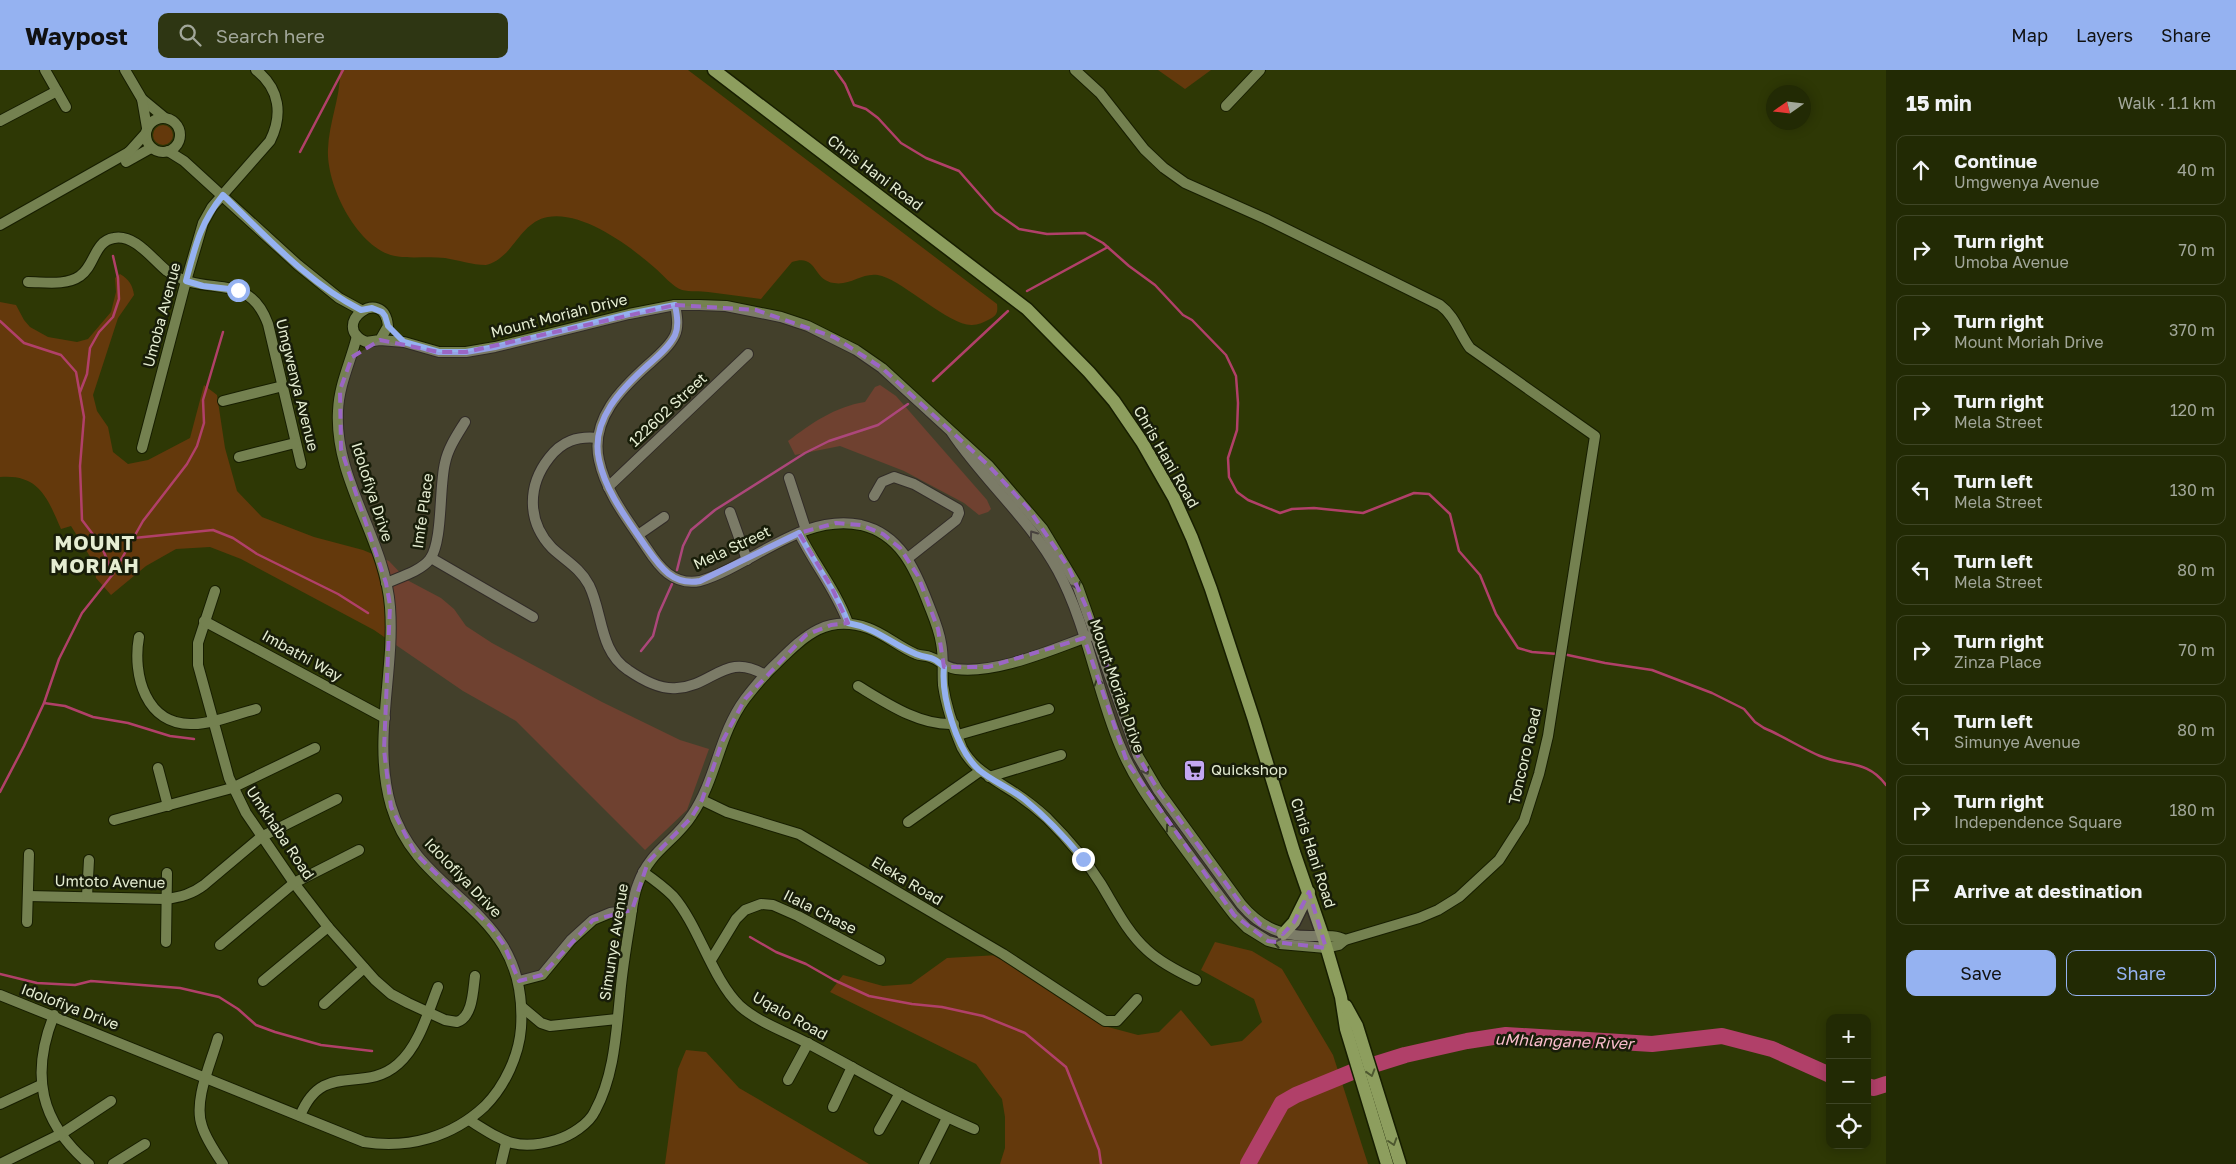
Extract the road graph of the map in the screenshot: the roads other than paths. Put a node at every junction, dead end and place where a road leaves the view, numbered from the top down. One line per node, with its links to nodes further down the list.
1 (45, 70): 7 (street)
2 (125, 70): 8 (street, Mount Moriah Drive)
3 (256, 70): 17 (street, Umoba Avenue)
4 (714, 70): 85 (main road, Chris Hani Road)
5 (1075, 70): 94 (street, Toncoro Road)
6 (1260, 70): 9 (street)
7 (57, 91): 10 (street); 12 (street)
8 (142, 99): 11 (street, Mount Moriah Drive); 13 (street, Mount Moriah Drive)
9 (1226, 106)
10 (66, 107)
11 (165, 118): 13 (street); 15 (street, Mount Moriah Drive)
12 (0, 121)
13 (146, 131): 14 (street, Mount Moriah Drive); 16 (street)
14 (151, 148): 15 (street); 16 (street)
15 (172, 148): 17 (street, Mount Moriah Drive)
16 (129, 152): 18 (street)
17 (223, 195): 19 (street, Umoba Avenue); 21 (street, Mount Moriah Drive)
18 (0, 225)
19 (186, 281): 20 (street, Umgwenya Avenue); 31 (street, Umgwenya Avenue); 37 (street, Umoba Avenue)
20 (28, 282)
21 (339, 298): 23 (street, Mount Moriah Drive); 24 (street, Mount Moriah Drive)
22 (675, 305): 28 (street, Mount Moriah Drive); 34 (street, Mount Moriah Drive); 35 (street, Mela Street)
23 (361, 310): 24 (street); 25 (street, Mount Moriah Drive)
24 (354, 319): 26 (street, Mount Moriah Drive)
25 (388, 326): 27 (street); 28 (street, Mount Moriah Drive)
26 (357, 336): 27 (street, Mount Moriah Drive); 30 (street, Idolofiya Drive)
27 (376, 341): 28 (street, Mount Moriah Drive); 30 (street)
28 (404, 342)
29 (748, 354): 41 (street, 122602 Street)
30 (352, 357): 50 (street, Idolofiya Drive)
31 (283, 386): 32 (street); 36 (street, Umgwenya Avenue)
32 (223, 401)
33 (465, 422): 47 (street, Imfe Place)
34 (952, 433): 55 (street, Mount Moriah Drive, one-way to 55); 57 (street, Mount Moriah Drive, one-way to 34)
35 (598, 438): 41 (street, Mela Street); 59 (street)
36 (295, 443): 38 (street); 39 (street, Umgwenya Avenue)
37 (142, 448)
38 (239, 457)
39 (300, 464)
40 (789, 478): 45 (street)
41 (608, 486): 46 (street, Mela Street)
42 (874, 496): 48 (street)
43 (730, 512): 49 (street)
44 (664, 517): 46 (street)
45 (803, 532): 48 (street, Mela Street); 49 (street, Mela Street); 54 (street)
46 (638, 535): 49 (street, Mela Street)
47 (431, 558): 50 (street, Imfe Place); 52 (street)
48 (908, 558): 58 (street, Mela Street)
49 (747, 560)
50 (386, 582): 63 (street, Idolofiya Drive)
51 (215, 591): 53 (street, Umkhaba Road)
52 (533, 617)
53 (204, 621): 63 (street, Imbathi Way); 64 (street, Umkhaba Road)
54 (848, 623): 58 (street, Simunye Avenue); 59 (street, Simunye Avenue)
55 (1096, 634): 57 (street, Simunye Avenue); 92 (street, Mount Moriah Drive, one-way to 92)
56 (139, 637): 64 (street)
57 (1084, 638): 58 (street, Simunye Avenue); 94 (street, Mount Moriah Drive, one-way to 57)
58 (944, 667): 65 (street, Mela Street)
59 (766, 674): 74 (street, Simunye Avenue)
60 (858, 686): 65 (street)
61 (256, 709): 64 (street)
62 (1049, 709): 66 (street)
63 (385, 718): 102 (street, Idolofiya Drive)
64 (212, 720): 72 (street, Umkhaba Road)
65 (954, 724): 66 (street, Mela Street)
66 (958, 735): 70 (street, Mela Street)
67 (316, 748): 72 (street)
68 (1061, 755): 71 (street)
69 (158, 768): 75 (street)
70 (980, 771): 71 (street, Mela Street); 77 (street)
71 (989, 777): 100 (street, Mela Street)
72 (232, 788): 75 (street); 78 (street, Umkhaba Road)
73 (337, 799): 78 (street, Umtoto Avenue)
74 (702, 800): 82 (street, Simunye Avenue); 105 (street, Eleka Road)
75 (168, 806): 76 (street)
76 (114, 820)
77 (908, 822)
78 (261, 837): 84 (street, Umkhaba Road); 88 (street, Umtoto Avenue)
79 (358, 850): 84 (street)
80 (29, 854): 86 (street)
81 (90, 860): 87 (street)
82 (644, 872): 89 (street, Simunye Avenue); 96 (street, Uqalo Road)
83 (167, 873): 88 (street)
84 (294, 883): 91 (street, Umkhaba Road); 95 (street)
85 (1309, 892): 92 (main road); 94 (main road, Chris Hani Road)
86 (28, 896): 87 (street, Umtoto Avenue); 90 (street)
87 (86, 896): 88 (street, Umtoto Avenue)
88 (166, 899): 93 (street)
89 (632, 910): 102 (street); 110 (street, Simunye Avenue)
90 (27, 922)
91 (328, 927): 98 (street, Umkhaba Road); 101 (street)
92 (1283, 934): 94 (street, Mount Moriah Drive)
93 (166, 942)
94 (1324, 942): 124 (main road, Chris Hani Road)
95 (220, 945)
96 (711, 960): 97 (street, Ilala Chase); 112 (street, Uqalo Road)
97 (880, 960)
98 (364, 968): 106 (street); 108 (street, Umkhaba Road)
99 (475, 976): 108 (street, Umkhaba Road)
100 (1196, 980)
101 (263, 981)
102 (519, 981): 107 (street, Idolofiya Drive)
103 (438, 987): 108 (street)
104 (0, 995): 109 (street, Idolofiya Drive)
105 (1137, 999)
106 (324, 1004)
107 (522, 1007): 110 (street); 123 (street, Idolofiya Drive)
108 (427, 1013): 121 (street)
109 (54, 1015): 114 (street, Idolofiya Drive); 116 (street)
110 (617, 1019): 128 (street, Simunye Avenue)
111 (218, 1038): 114 (street)
112 (808, 1043): 113 (street, Uqalo Road); 115 (street)
113 (852, 1067): 117 (street, Uqalo Road); 120 (street)
114 (207, 1078): 121 (street, Idolofiya Drive); 133 (street)
115 (788, 1080)
116 (41, 1085): 119 (street); 127 (street)
117 (900, 1093): 122 (street, Uqalo Road); 126 (street)
118 (112, 1101): 127 (street)
119 (0, 1104)
120 (833, 1107)
121 (300, 1116): 123 (street, Idolofiya Drive)
122 (948, 1118): 125 (street, Uqalo Road); 135 (street)
123 (470, 1120): 128 (street, Simunye Avenue)
124 (1380, 1122): 136 (main road, Chris Hani Road); 137 (main road, Chris Hani Road, one-way to 137)
125 (974, 1129)
126 (879, 1130)
127 (61, 1134): 130 (street); 131 (street)
128 (506, 1142): 134 (street)
129 (146, 1144): 132 (street)
130 (0, 1164)
131 (89, 1164)
132 (113, 1164)
133 (223, 1164)
134 (501, 1164)
135 (924, 1164)
136 (1387, 1164)
137 (1400, 1164)

